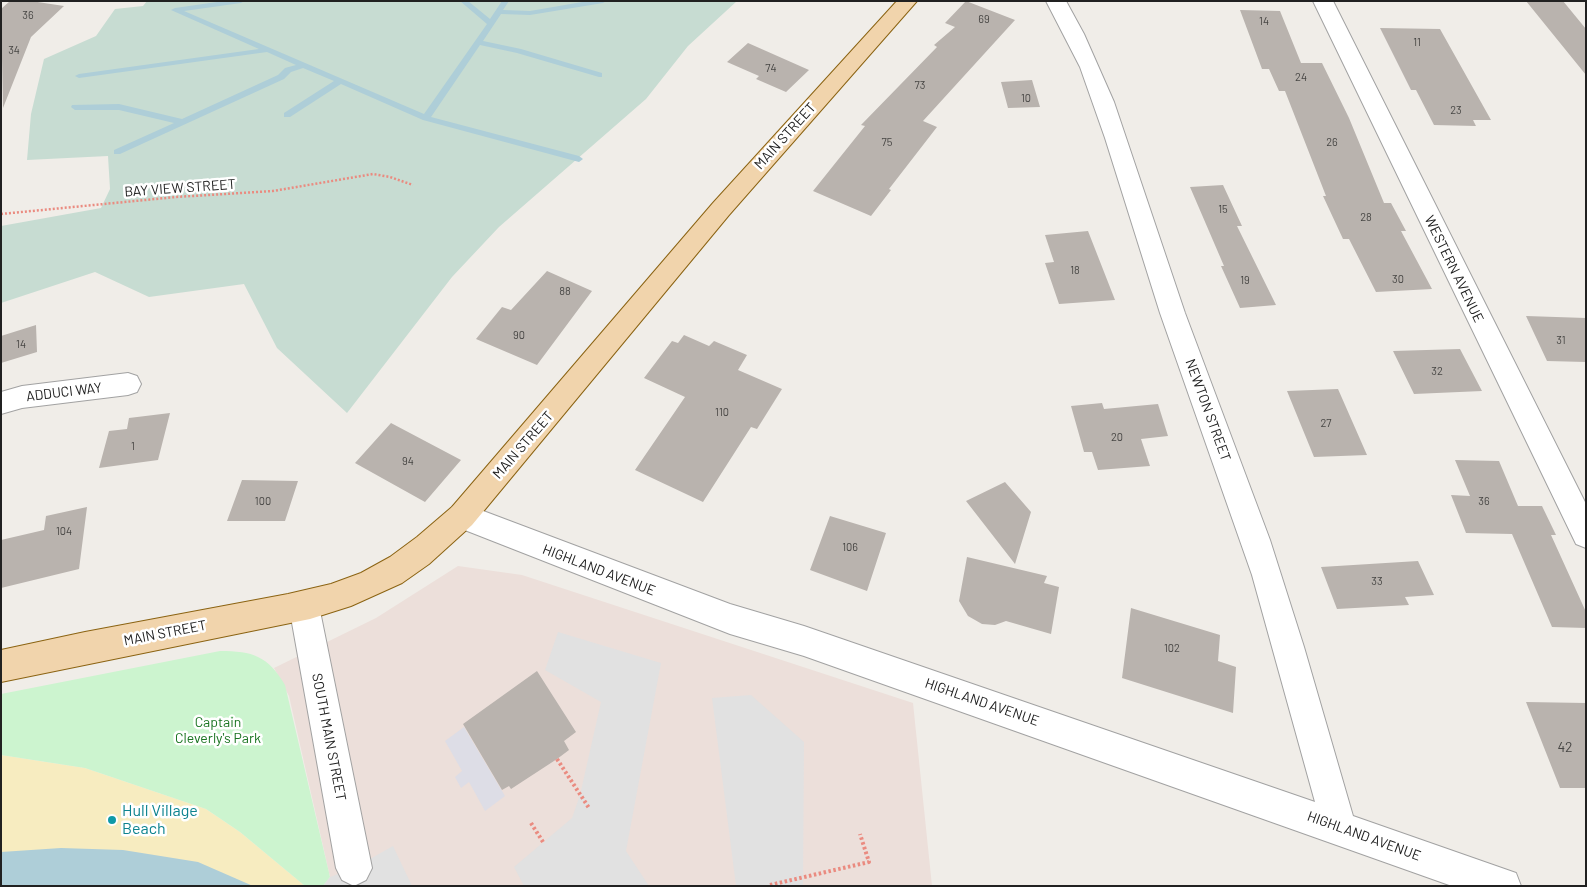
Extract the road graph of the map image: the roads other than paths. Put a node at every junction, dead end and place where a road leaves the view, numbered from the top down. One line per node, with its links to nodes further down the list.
1 (908, 1): 6 (main road, MAIN STREET)
2 (1056, 1): 10 (street, NEWTON STREET)
3 (1323, 1): 7 (street, WESTERN AVENUE)
4 (128, 384): 5 (street, ADDUCI WAY)
5 (1, 403)
6 (462, 516): 8 (main road, MAIN STREET); 10 (street, HIGHLAND AVENUE)
7 (1586, 535)
8 (304, 606): 9 (main road, MAIN STREET); 11 (street, SOUTH MAIN STREET)
9 (1, 666)
10 (1338, 827): 12 (street, HIGHLAND AVENUE)
11 (354, 868)
12 (1503, 886)

